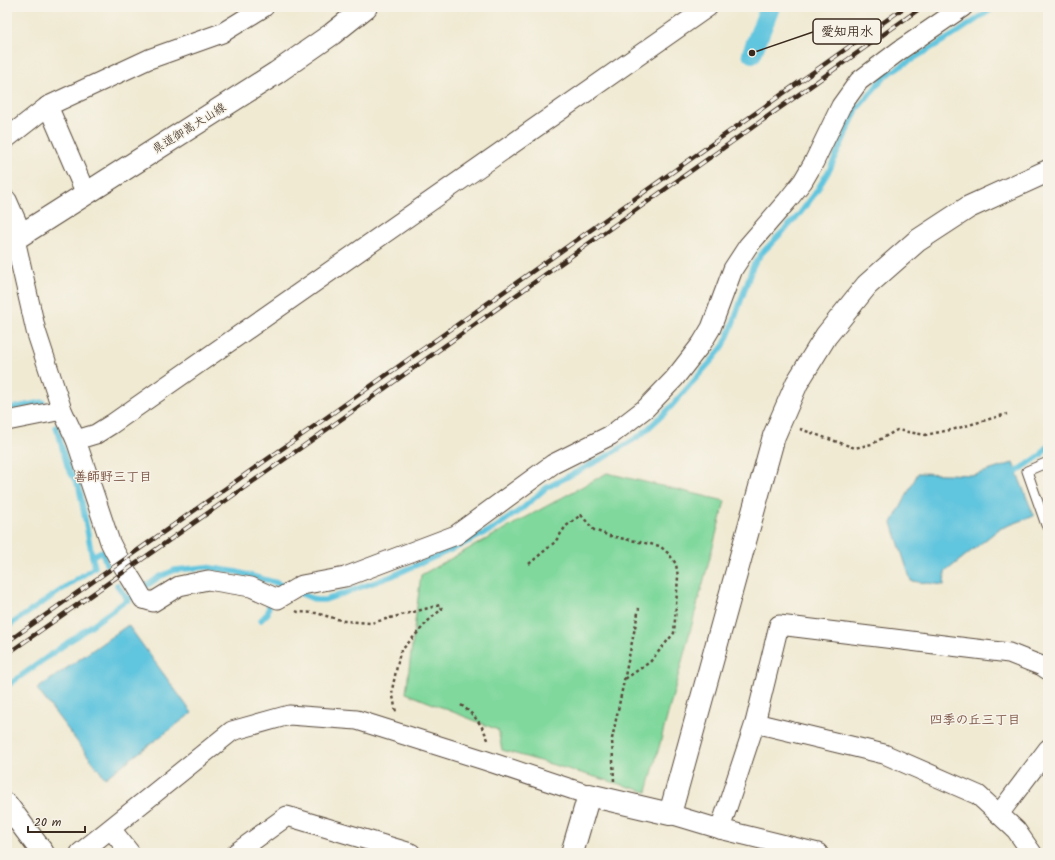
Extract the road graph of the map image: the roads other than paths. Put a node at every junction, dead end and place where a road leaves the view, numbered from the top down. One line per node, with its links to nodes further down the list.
1 (264, 7): 5 (street)
2 (366, 7): 8 (street, 県道御嵩犬山線)
3 (708, 7): 13 (street)
4 (963, 7): 13 (street)
5 (48, 106): 6 (street); 8 (street)
6 (7, 138)
7 (1048, 171): 21 (street)
8 (86, 194): 10 (street, 県道御嵩犬山線)
9 (7, 200): 10 (street)
10 (14, 239): 11 (street)
11 (62, 410): 12 (street); 13 (street)
12 (7, 421)
13 (76, 440)
14 (1048, 462): 15 (lane)
15 (1046, 525)
16 (1048, 670): 17 (street)
17 (755, 723): 22 (street); 24 (street)
18 (1048, 749): 22 (street)
19 (590, 795): 21 (street); 23 (street); 30 (street)
20 (7, 805): 25 (street)
21 (670, 814): 24 (street)
22 (999, 814): 32 (street)
23 (111, 828): 26 (street); 27 (street)
24 (720, 829): 31 (street)
25 (43, 853)
26 (80, 853)
27 (130, 853)
28 (236, 853): 29 (street)
29 (411, 853)
30 (572, 853)
31 (818, 853)
32 (1032, 853)

